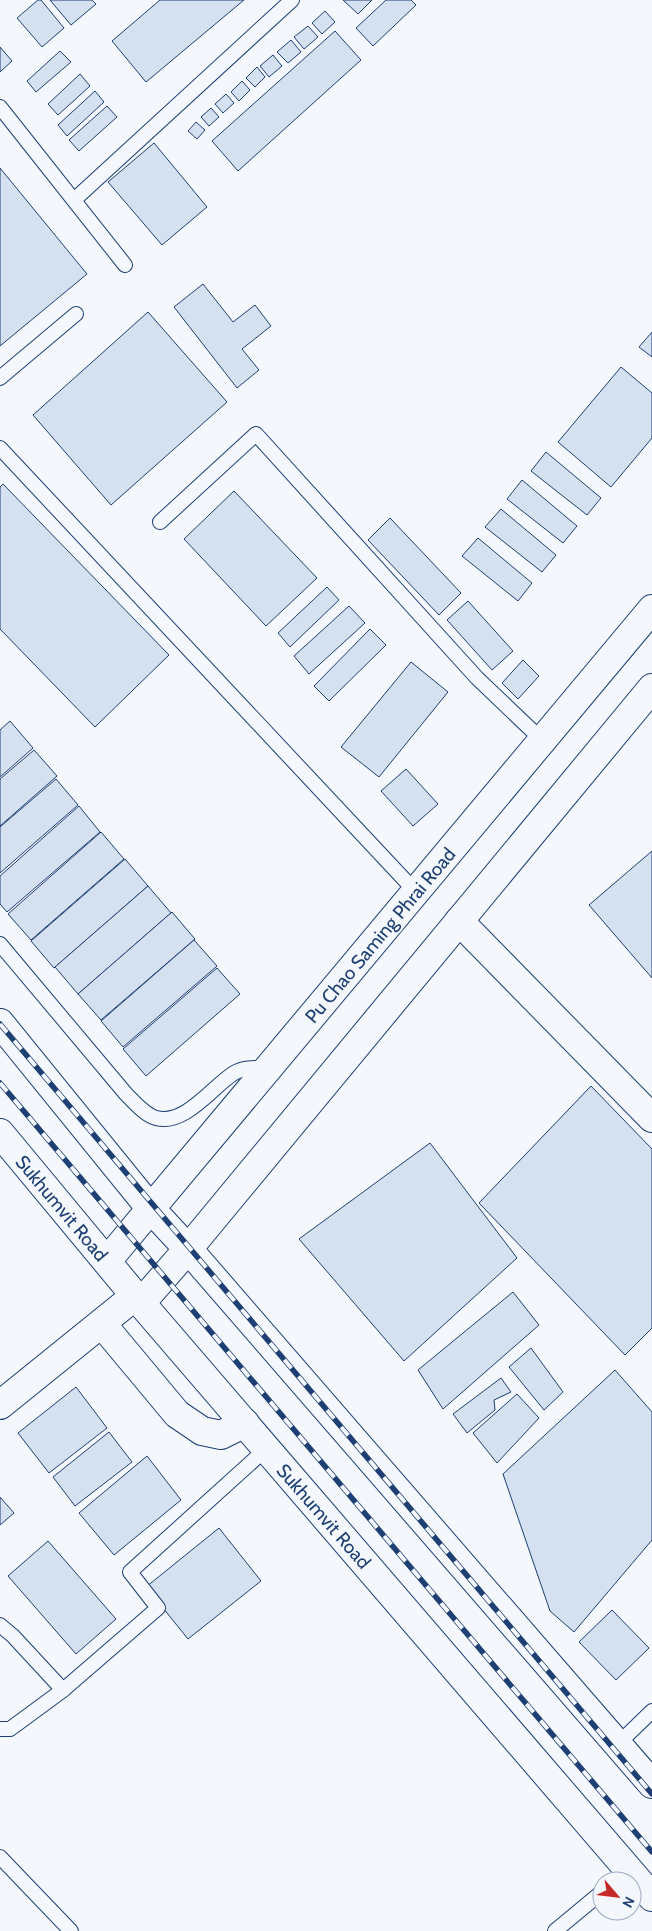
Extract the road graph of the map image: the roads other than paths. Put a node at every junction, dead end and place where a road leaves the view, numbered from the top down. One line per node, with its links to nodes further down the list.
1 (292, 0): 3 (lane)
2 (0, 107): 3 (lane)
3 (74, 200): 4 (lane)
4 (125, 265)
5 (76, 314): 6 (lane)
6 (0, 378)
7 (0, 448): 12 (lane)
8 (160, 522): 11 (lane)
9 (652, 609): 11 (main road, Pu Chao Saming Phrai Road)
10 (652, 688): 13 (main road)
11 (543, 741): 12 (main road, Pu Chao Saming Phrai Road)
12 (416, 892): 16 (main road, Pu Chao Saming Phrai Road)
13 (459, 921): 17 (main road); 20 (main road)
14 (0, 944): 16 (lane)
15 (0, 1023): 19 (main road)
16 (268, 1068): 19 (main road, Pu Chao Saming Phrai Road)
17 (652, 1118)
18 (0, 1134): 21 (main road, Sukhumvit Road)
19 (151, 1209): 20 (main road); 21 (main road, Pu Chao Saming Phrai Road)
20 (188, 1249): 22 (main road); 31 (main road)
21 (107, 1261): 22 (main road, Sukhumvit Road)
22 (138, 1300): 23 (main road); 25 (main road, Sukhumvit Road)
23 (102, 1324): 24 (main road); 25 (main road)
24 (0, 1406)
25 (245, 1423): 26 (main road, Sukhumvit Road)
26 (266, 1449): 28 (lane); 34 (main road, Sukhumvit Road)
27 (0, 1625): 28 (lane)
28 (63, 1690): 30 (lane)
29 (652, 1711): 31 (lane)
30 (0, 1729)
31 (618, 1744): 32 (main road)
32 (652, 1784)
33 (0, 1857): 36 (lane)
34 (619, 1871)
35 (592, 1900): 37 (lane)
36 (71, 1931)
37 (555, 1931)

